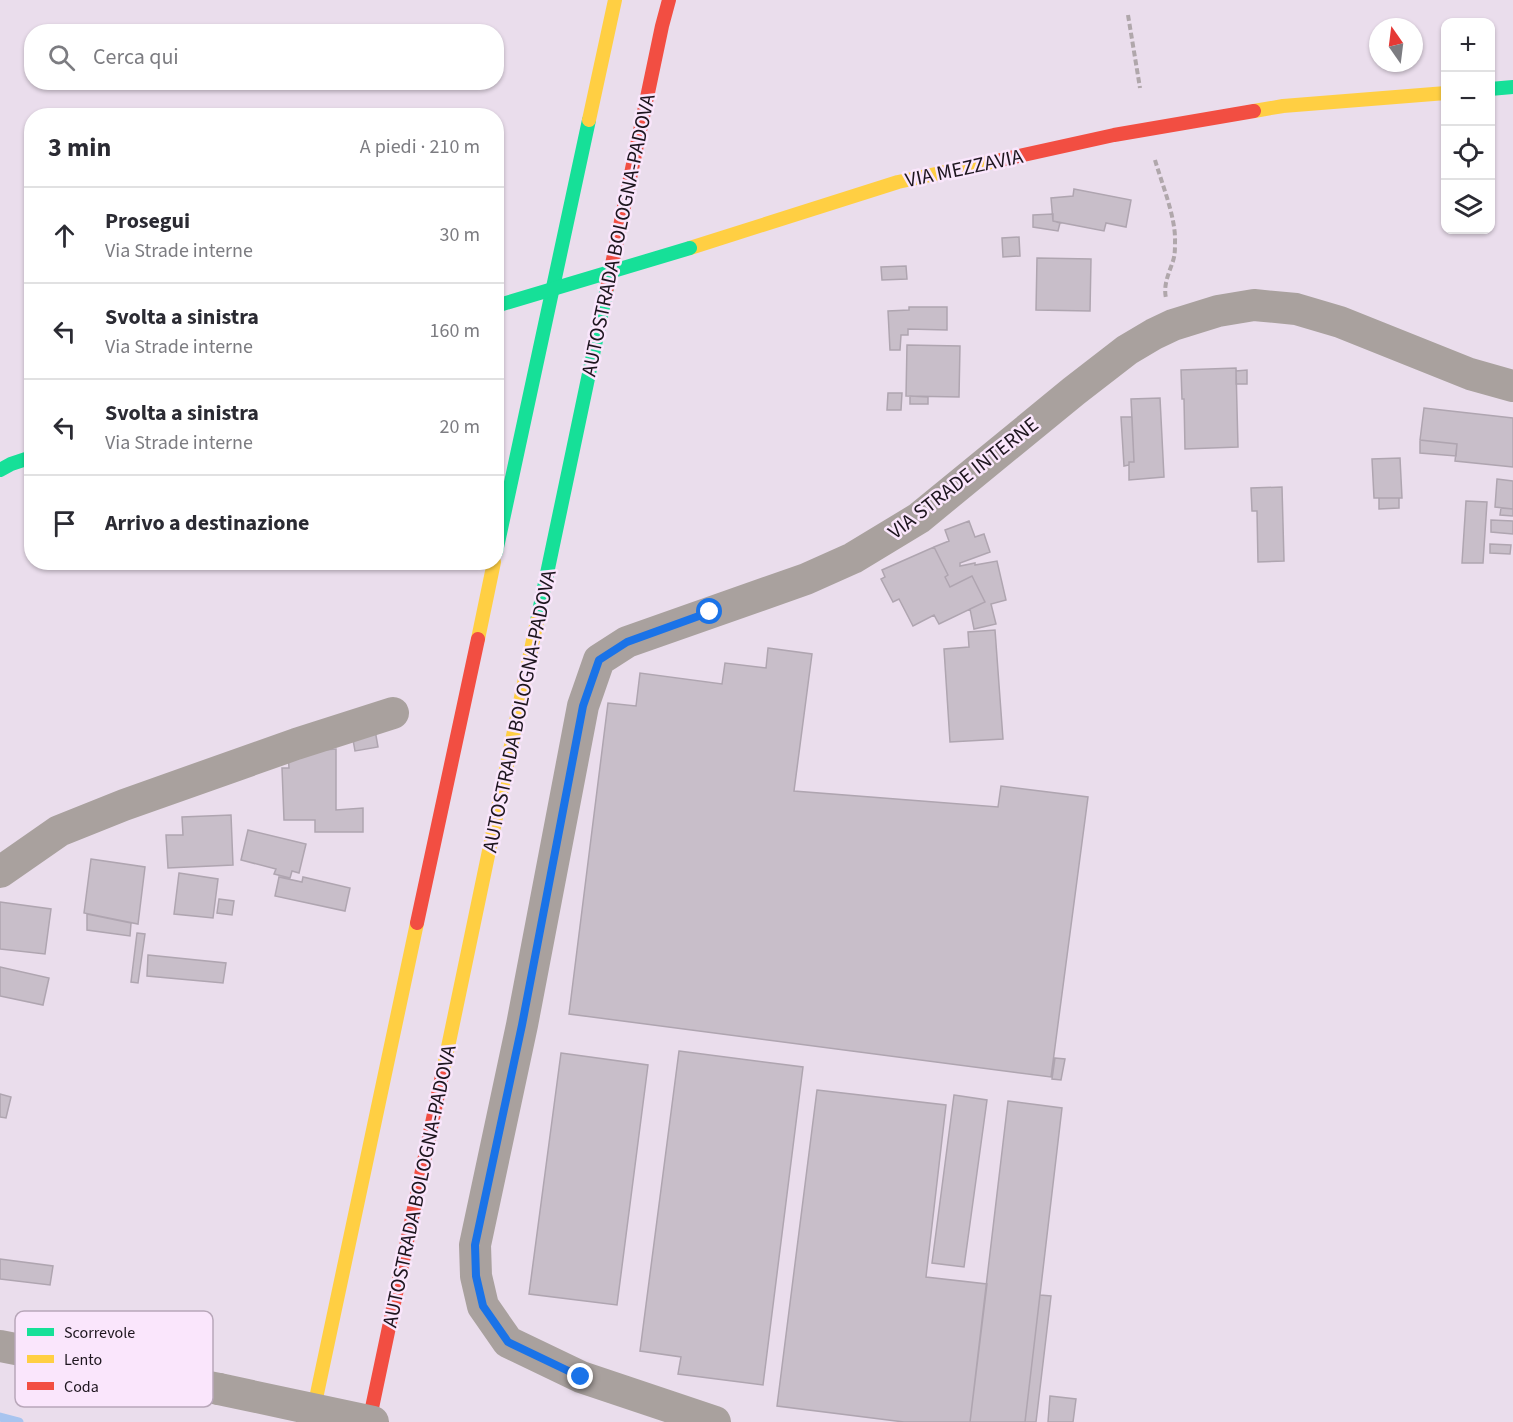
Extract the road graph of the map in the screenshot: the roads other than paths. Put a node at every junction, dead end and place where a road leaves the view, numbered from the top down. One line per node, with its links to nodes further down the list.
1 (615, 0): 10 (main road)
2 (669, 0): 18 (main road, AUTOSTRADA BOLOGNA-PADOVA)
3 (1513, 87): 4 (main road)
4 (1495, 89)
5 (1441, 93): 6 (main road, VIA MEZZAVIA, bridge)
6 (504, 304)
7 (1513, 386): 19 (street, VIA STRADE INTERNE)
8 (24, 460): 9 (main road)
9 (0, 470)
10 (504, 515)
11 (492, 570): 17 (main road)
12 (393, 713): 13 (street)
13 (0, 872)
14 (0, 1346): 15 (street, bridge)
15 (15, 1349)
16 (213, 1388): 18 (street, bridge)
17 (311, 1422)
18 (371, 1422)
19 (715, 1422)

